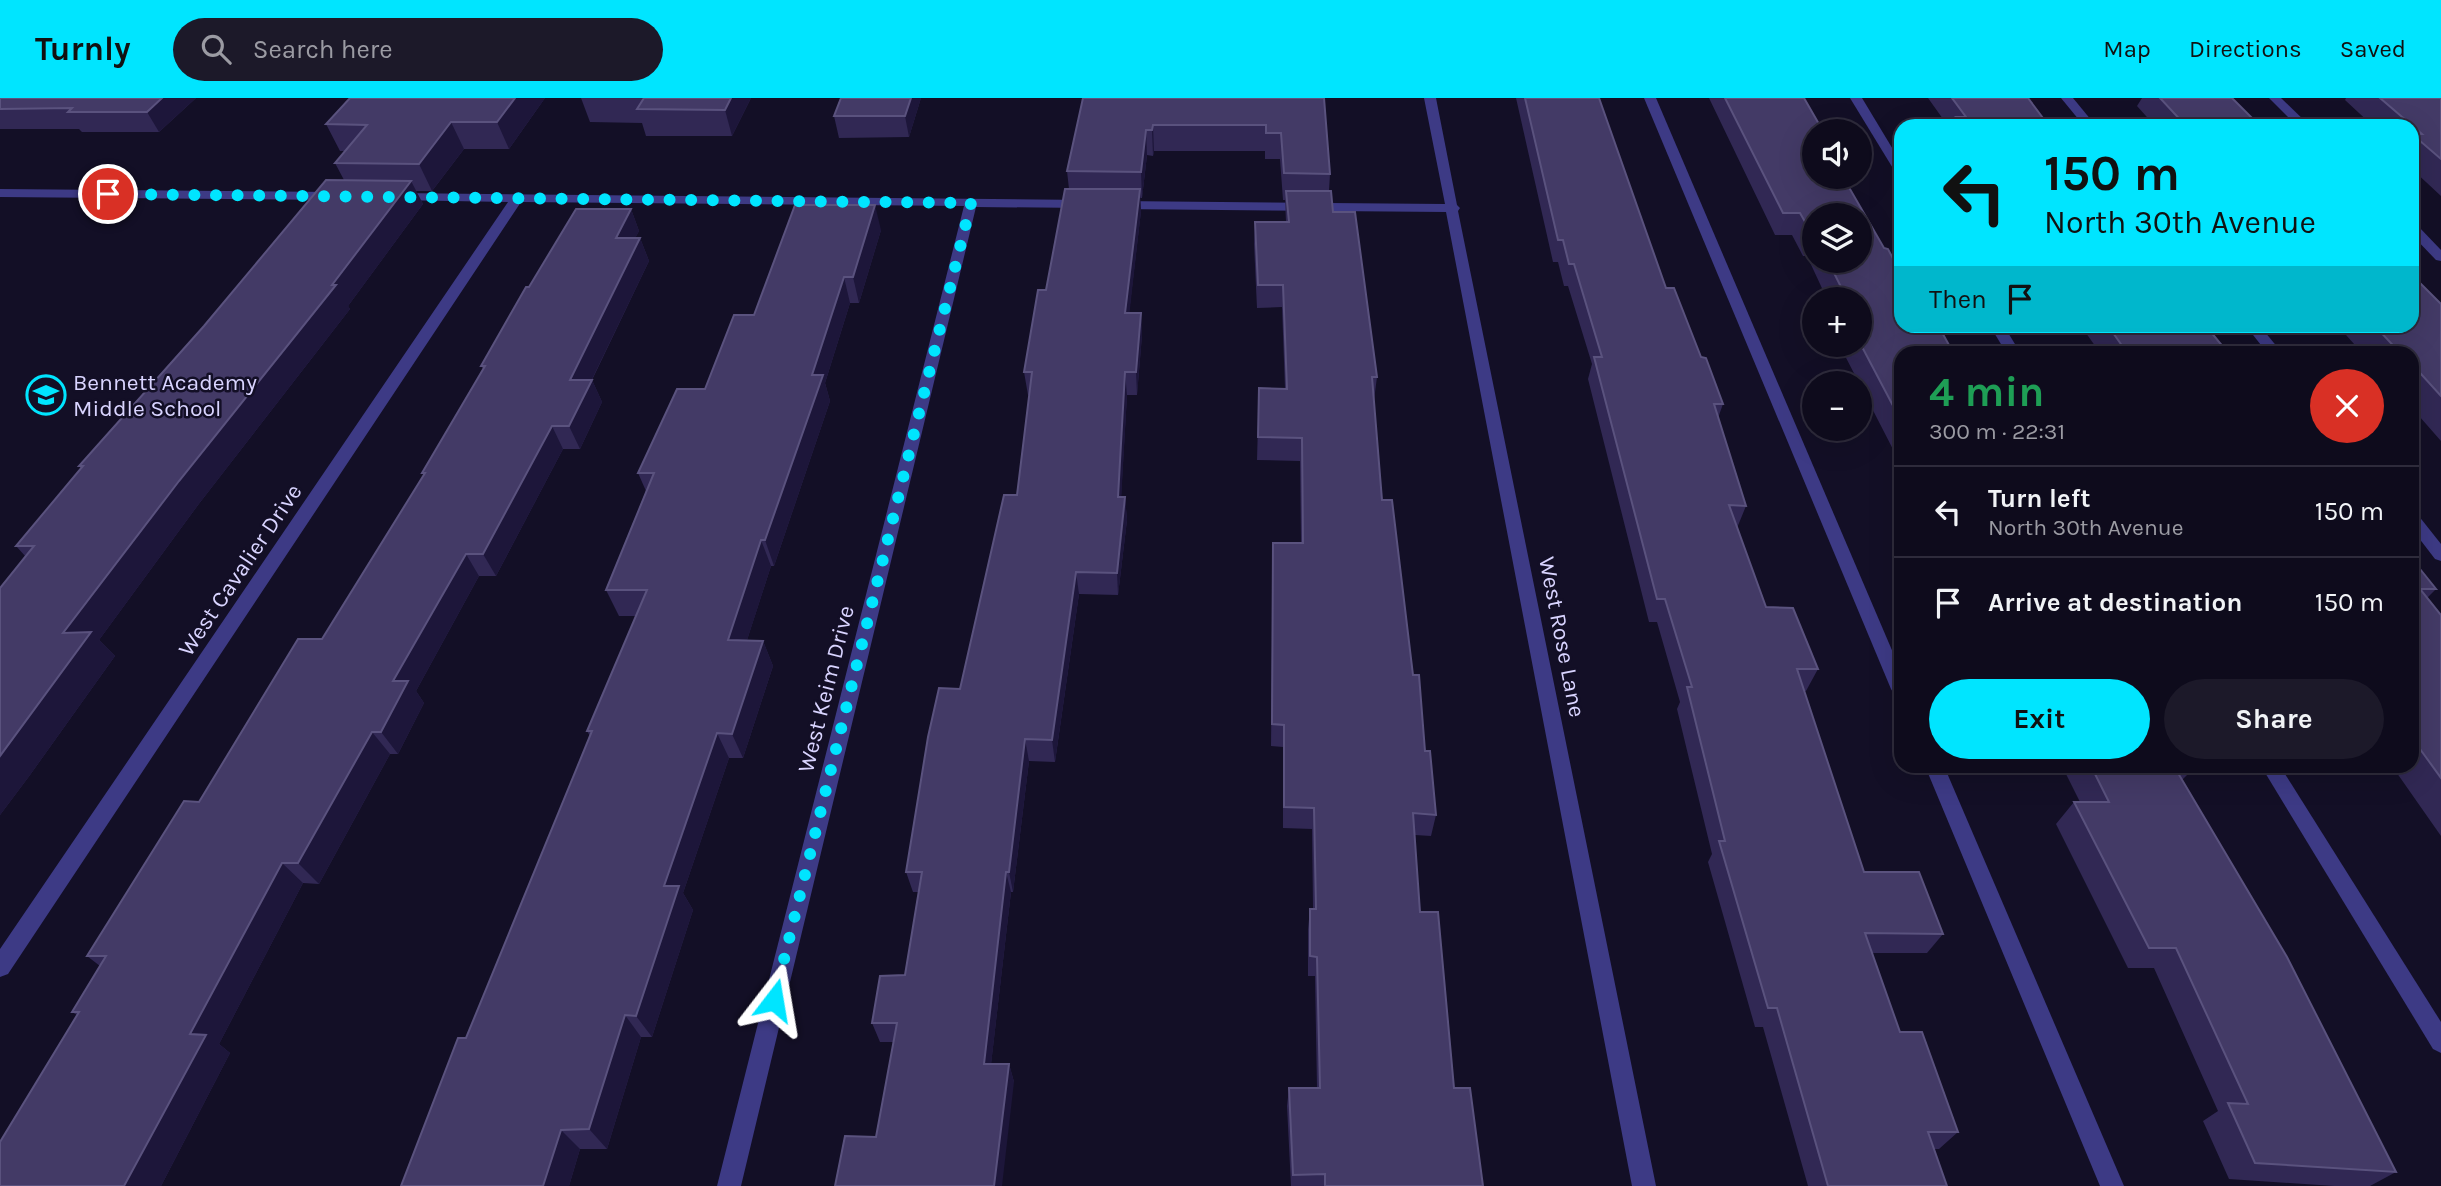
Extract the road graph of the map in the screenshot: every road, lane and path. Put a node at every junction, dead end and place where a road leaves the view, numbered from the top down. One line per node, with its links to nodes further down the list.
1 (1430, 98): 16 (street, West Rose Lane)
2 (1650, 98): 21 (street)
3 (1856, 98): 8 (street)
4 (2067, 98): 6 (street)
5 (2275, 98): 7 (street)
6 (2084, 119)
7 (2297, 119)
8 (1894, 160)
9 (0, 192): 10 (street)
10 (353, 196)
11 (380, 197): 12 (street)
12 (517, 198): 13 (street); 24 (street, West Cavalier Drive)
13 (971, 203): 14 (street); 26 (street, West Keim Drive)
14 (1095, 204)
15 (1109, 205): 16 (street)
16 (1454, 208): 27 (street, West Rose Lane)
17 (2419, 236): 18 (street)
18 (2441, 257)
19 (2419, 528): 20 (street)
20 (2441, 555)
21 (1894, 674)
22 (1937, 773): 28 (street)
23 (2274, 773): 25 (street)
24 (0, 967)
25 (2441, 1042)
26 (729, 1186)
27 (1644, 1186)
28 (2112, 1186)

